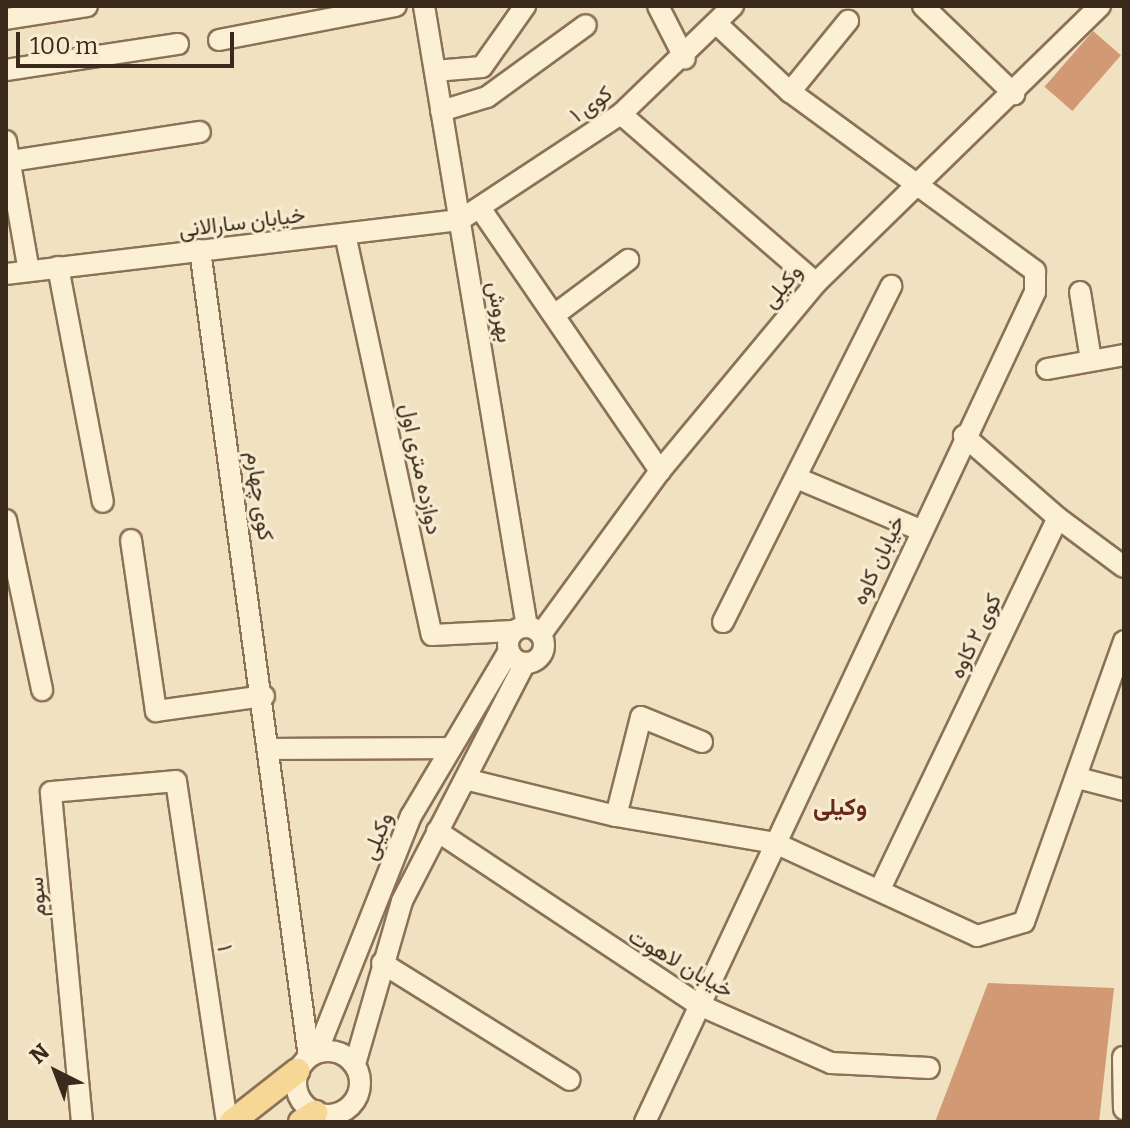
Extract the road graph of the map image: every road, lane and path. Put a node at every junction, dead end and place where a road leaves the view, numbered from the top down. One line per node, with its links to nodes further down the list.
1 (87, 6): 9 (street)
2 (396, 6): 13 (street)
3 (424, 6): 17 (street, بهروش)
4 (525, 6): 17 (street)
5 (658, 6): 15 (street)
6 (733, 6): 12 (street, کوی ۱)
7 (923, 6): 19 (street)
8 (1100, 6): 19 (street, وکیلی)
9 (6, 19)
10 (848, 21): 18 (street)
11 (586, 25): 20 (street)
12 (718, 25): 15 (street, کوی ۱); 18 (street)
13 (219, 40)
14 (178, 44): 16 (street)
15 (685, 59): 21 (street, کوی ۱)
16 (6, 70)
17 (435, 71): 20 (street, بهروش)
18 (790, 92): 24 (street)
19 (1014, 94): 24 (street, وکیلی)
20 (441, 111): 26 (street, بهروش)
21 (621, 114): 25 (street, کوی ۱); 33 (street)
22 (200, 132): 23 (street)
23 (8, 151): 31 (street)
24 (916, 182): 33 (street, وکیلی); 40 (street, خیابان کاوه)
25 (480, 208): 26 (street, کوی ۱); 36 (street)
26 (460, 220): 27 (street, خیابان سارالانی); 50 (street, بهروش)
27 (345, 234): 28 (street, خیابان سارالانی); 50 (street, دوازده متری اول)
28 (200, 250): 30 (street, خیابان سارالانی); 53 (street, کوی چهارم)
29 (628, 260): 36 (street)
30 (58, 267): 31 (street, خیابان سارالانی); 43 (street)
31 (29, 271): 32 (street, خیابان سارالانی)
32 (6, 274)
33 (816, 283): 41 (street, وکیلی)
34 (891, 286): 42 (street)
35 (1080, 292): 38 (street)
36 (557, 313): 41 (street)
37 (1124, 355): 38 (street)
38 (1091, 360): 39 (street)
39 (1047, 369)
40 (964, 436): 44 (street); 46 (street, خیابان کاوه)
41 (660, 471): 50 (street, وکیلی)
42 (799, 479): 46 (street); 49 (street)
43 (103, 502)
44 (1058, 518): 48 (street); 64 (street, کوی ۲ کاوه)
45 (6, 520): 52 (street)
46 (918, 529): 63 (street, خیابان کاوه)
47 (131, 540): 53 (street)
48 (1124, 567)
49 (723, 622)
50 (523, 641): 55 (street, وکیلی); 58 (street, وکیلی)
51 (1124, 641): 57 (street)
52 (42, 690)
53 (264, 696): 56 (street, کوی چهارم)
54 (702, 742): 61 (street)
55 (450, 748): 56 (street); 68 (street, وکیلی)
56 (272, 749): 68 (street, کوی چهارم)
57 (1078, 778): 60 (street); 64 (street)
58 (469, 780): 61 (street); 62 (street, وکیلی)
59 (176, 781): 75 (street, سوم); 76 (street, ۱)
60 (1124, 790)
61 (616, 816): 63 (street)
62 (437, 831): 65 (street, وکیلی); 66 (street, خیابان لاهوت)
63 (775, 843): 64 (street); 66 (street, خیابان کاوه)
64 (881, 887)
65 (382, 963): 69 (street, وکیلی); 71 (street)
66 (697, 1004): 70 (street, خیابان لاهوت); 78 (street, خیابان کاوه)
67 (1123, 1057): 73 (street)
68 (308, 1060): 69 (street); 74 (street); 76 (main road)
69 (355, 1064): 72 (street)
70 (929, 1068)
71 (570, 1080)
72 (359, 1094): 74 (street); 77 (street)
73 (1124, 1109)
74 (324, 1118)
75 (82, 1122)
76 (229, 1122)
77 (362, 1122)
78 (645, 1122)

